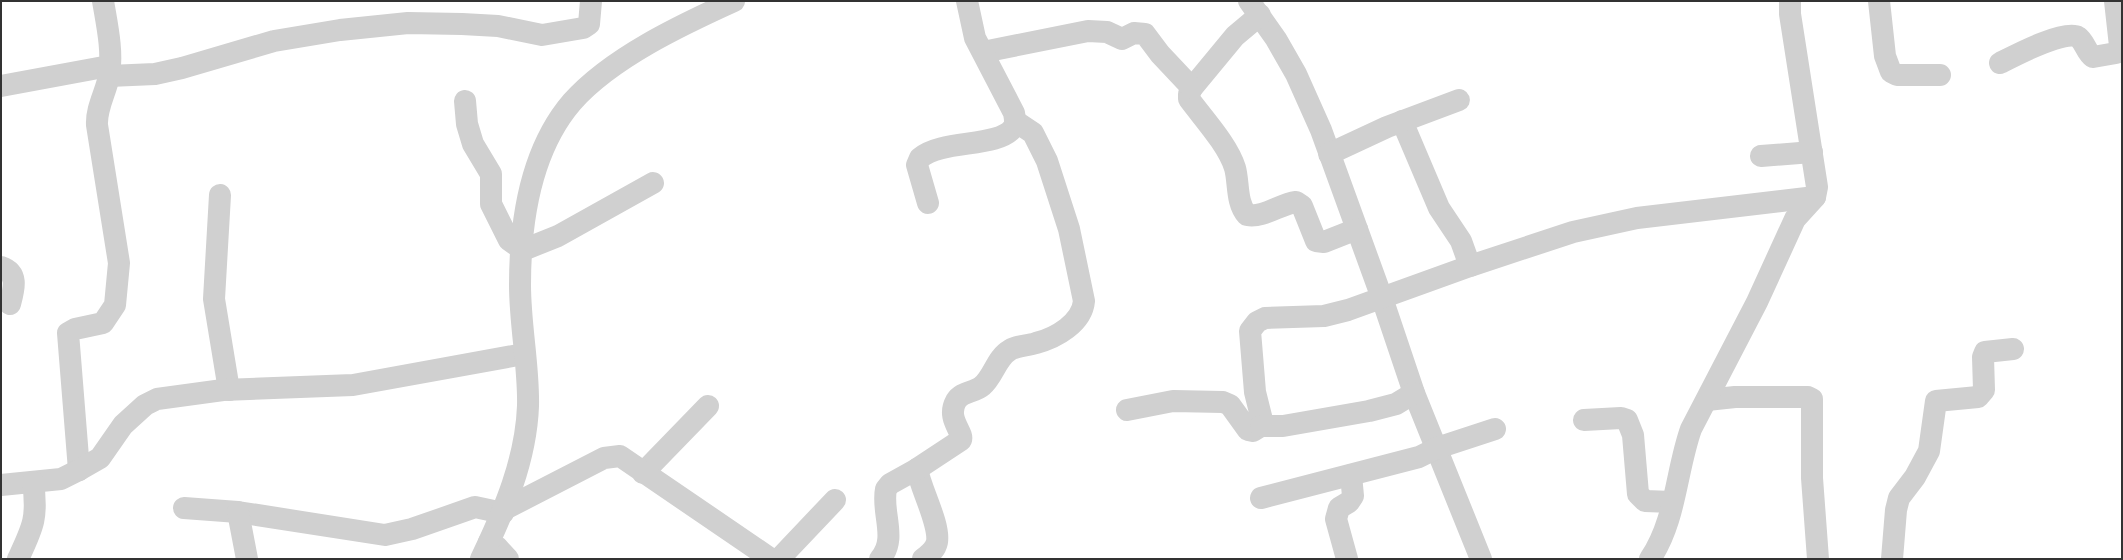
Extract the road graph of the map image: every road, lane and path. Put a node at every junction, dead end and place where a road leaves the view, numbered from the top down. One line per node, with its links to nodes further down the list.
1 (103, 1): 11 (street)
2 (591, 1): 11 (street)
3 (967, 1): 9 (street)
4 (1790, 1): 19 (street)
5 (1879, 1): 12 (street)
6 (2115, 1): 10 (street)
7 (722, 4): 27 (street)
8 (1254, 8): 14 (street); 20 (street)
9 (983, 52): 14 (street); 17 (street)
10 (2000, 62)
11 (109, 71): 13 (street); 44 (street)
12 (1940, 75)
13 (1, 86)
14 (1192, 88): 26 (street)
15 (1459, 100): 18 (street)
16 (465, 101): 27 (street)
17 (1015, 121): 25 (street); 43 (street)
18 (1402, 121): 20 (street); 29 (street)
19 (1812, 152): 21 (street); 24 (street)
20 (1329, 154): 26 (street)
21 (1761, 156)
22 (653, 182): 27 (street)
23 (220, 195): 34 (street)
24 (1815, 197): 29 (street); 36 (street)
25 (928, 203)
26 (1357, 229): 30 (street)
27 (523, 250): 33 (street)
28 (1, 266): 31 (street)
29 (1470, 266): 30 (street)
30 (1382, 298): 35 (street); 40 (street)
31 (10, 304)
32 (2013, 349): 67 (street)
33 (524, 354): 34 (street); 53 (street)
34 (229, 390): 44 (street)
35 (1414, 393): 40 (street); 42 (street)
36 (1707, 400): 51 (street); 66 (street)
37 (708, 406): 45 (street)
38 (1127, 410): 40 (street)
39 (1584, 420): 51 (street)
40 (1261, 426)
41 (1495, 429): 42 (street)
42 (1437, 448): 46 (street); 64 (street)
43 (917, 469): 61 (street); 62 (street)
44 (79, 470): 47 (street)
45 (643, 473): 53 (street); 59 (street)
46 (1351, 475): 49 (street); 63 (street)
47 (33, 482): 48 (street); 56 (street)
48 (1, 485)
49 (1261, 498)
50 (835, 500): 60 (street)
51 (1672, 502): 65 (street)
52 (184, 508): 54 (street)
53 (504, 511): 54 (street); 55 (street)
54 (238, 512): 57 (street)
55 (485, 550): 58 (street)
56 (18, 559)
57 (247, 559)
58 (508, 559)
59 (771, 559)
60 (779, 559)
61 (880, 559)
62 (923, 559)
63 (1347, 559)
64 (1481, 559)
65 (1650, 559)
66 (1818, 559)
67 (1892, 559)

